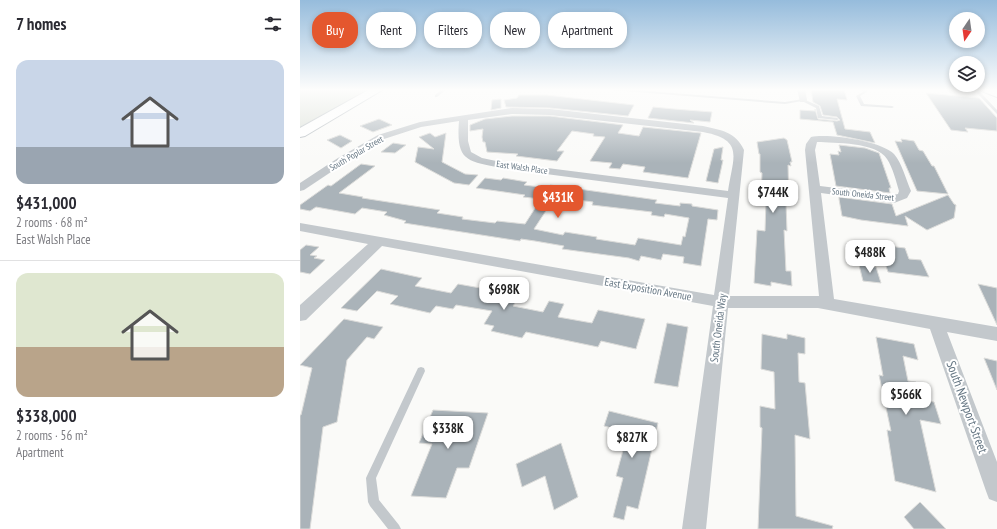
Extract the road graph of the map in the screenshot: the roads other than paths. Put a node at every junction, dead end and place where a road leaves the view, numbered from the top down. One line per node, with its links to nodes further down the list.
1 (335, 114): 7 (main road)
2 (494, 114): 5 (street, South Poplar Street)
3 (565, 114): 8 (street, South Poplar Street)
4 (819, 114): 6 (lane)
5 (464, 118): 9 (street, South Poplar Street); 11 (street, East Walsh Place)
6 (837, 119)
7 (300, 133)
8 (724, 134): 11 (street, South Oneida Way)
9 (300, 188)
10 (814, 189): 10 (street, South Oneida Street); 15 (street, South Oneida Street)
11 (734, 195): 14 (street, South Oneida Way)
12 (300, 227): 13 (street, East Exposition Avenue)
13 (379, 242): 14 (street, East Exposition Avenue); 16 (street)
14 (722, 302): 15 (street, East Exposition Avenue); 22 (street, South Oneida Way)
15 (827, 304): 17 (street, East Exposition Avenue)
16 (300, 315)
17 (936, 324): 18 (street, East Exposition Avenue); 20 (street, South Newport Street)
18 (997, 334)
19 (421, 371): 21 (lane)
20 (997, 491)
21 (395, 529)
22 (694, 529)

